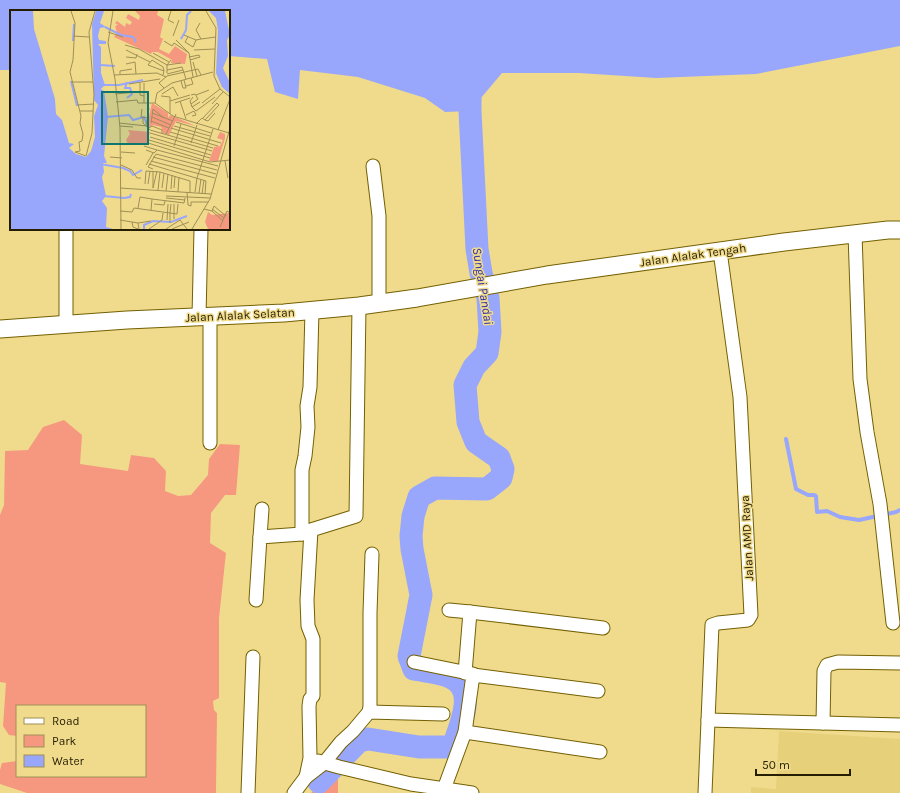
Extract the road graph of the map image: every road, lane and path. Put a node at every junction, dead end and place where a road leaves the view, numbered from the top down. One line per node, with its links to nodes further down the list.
1 (373, 166): 8 (street)
2 (66, 230): 12 (street)
3 (201, 230): 11 (street)
4 (900, 230): 5 (street, Jalan Alalak Tengah)
5 (855, 234): 6 (street, Jalan Alalak Tengah); 22 (street)
6 (720, 251): 7 (street, Jalan Alalak Tengah); 31 (street, Jalan AMD Raya)
7 (482, 286): 8 (street, Jalan Alalak Selatan)
8 (379, 304): 9 (street, Jalan Alalak Selatan)
9 (360, 306): 10 (street, Jalan Alalak Selatan); 16 (street)
10 (312, 310): 11 (street, Jalan Alalak Selatan); 16 (street)
11 (205, 317): 12 (street, Jalan Alalak Selatan); 14 (street)
12 (66, 325): 13 (street, Jalan Alalak Selatan)
13 (0, 329)
14 (210, 443)
15 (262, 509): 17 (street)
16 (306, 532): 17 (street); 36 (street)
17 (260, 537): 19 (street)
18 (372, 554): 29 (street)
19 (256, 600)
20 (448, 610): 21 (street)
21 (470, 612): 23 (street); 27 (street)
22 (893, 622)
23 (604, 628)
24 (253, 657): 40 (street)
25 (414, 662): 27 (street)
26 (900, 663): 32 (street)
27 (469, 674): 28 (street); 34 (street)
28 (598, 691)
29 (369, 712): 30 (street); 37 (street)
30 (443, 714)
31 (708, 720): 32 (street); 43 (street, Jalan AMD Raya)
32 (823, 723): 33 (street)
33 (900, 725)
34 (465, 732): 35 (street); 39 (street)
35 (600, 752)
36 (310, 758): 37 (street); 38 (street)
37 (331, 765): 38 (street); 39 (street)
38 (306, 777): 41 (street)
39 (444, 789): 42 (street)
40 (248, 793)
41 (294, 793)
42 (472, 793)
43 (705, 793)

